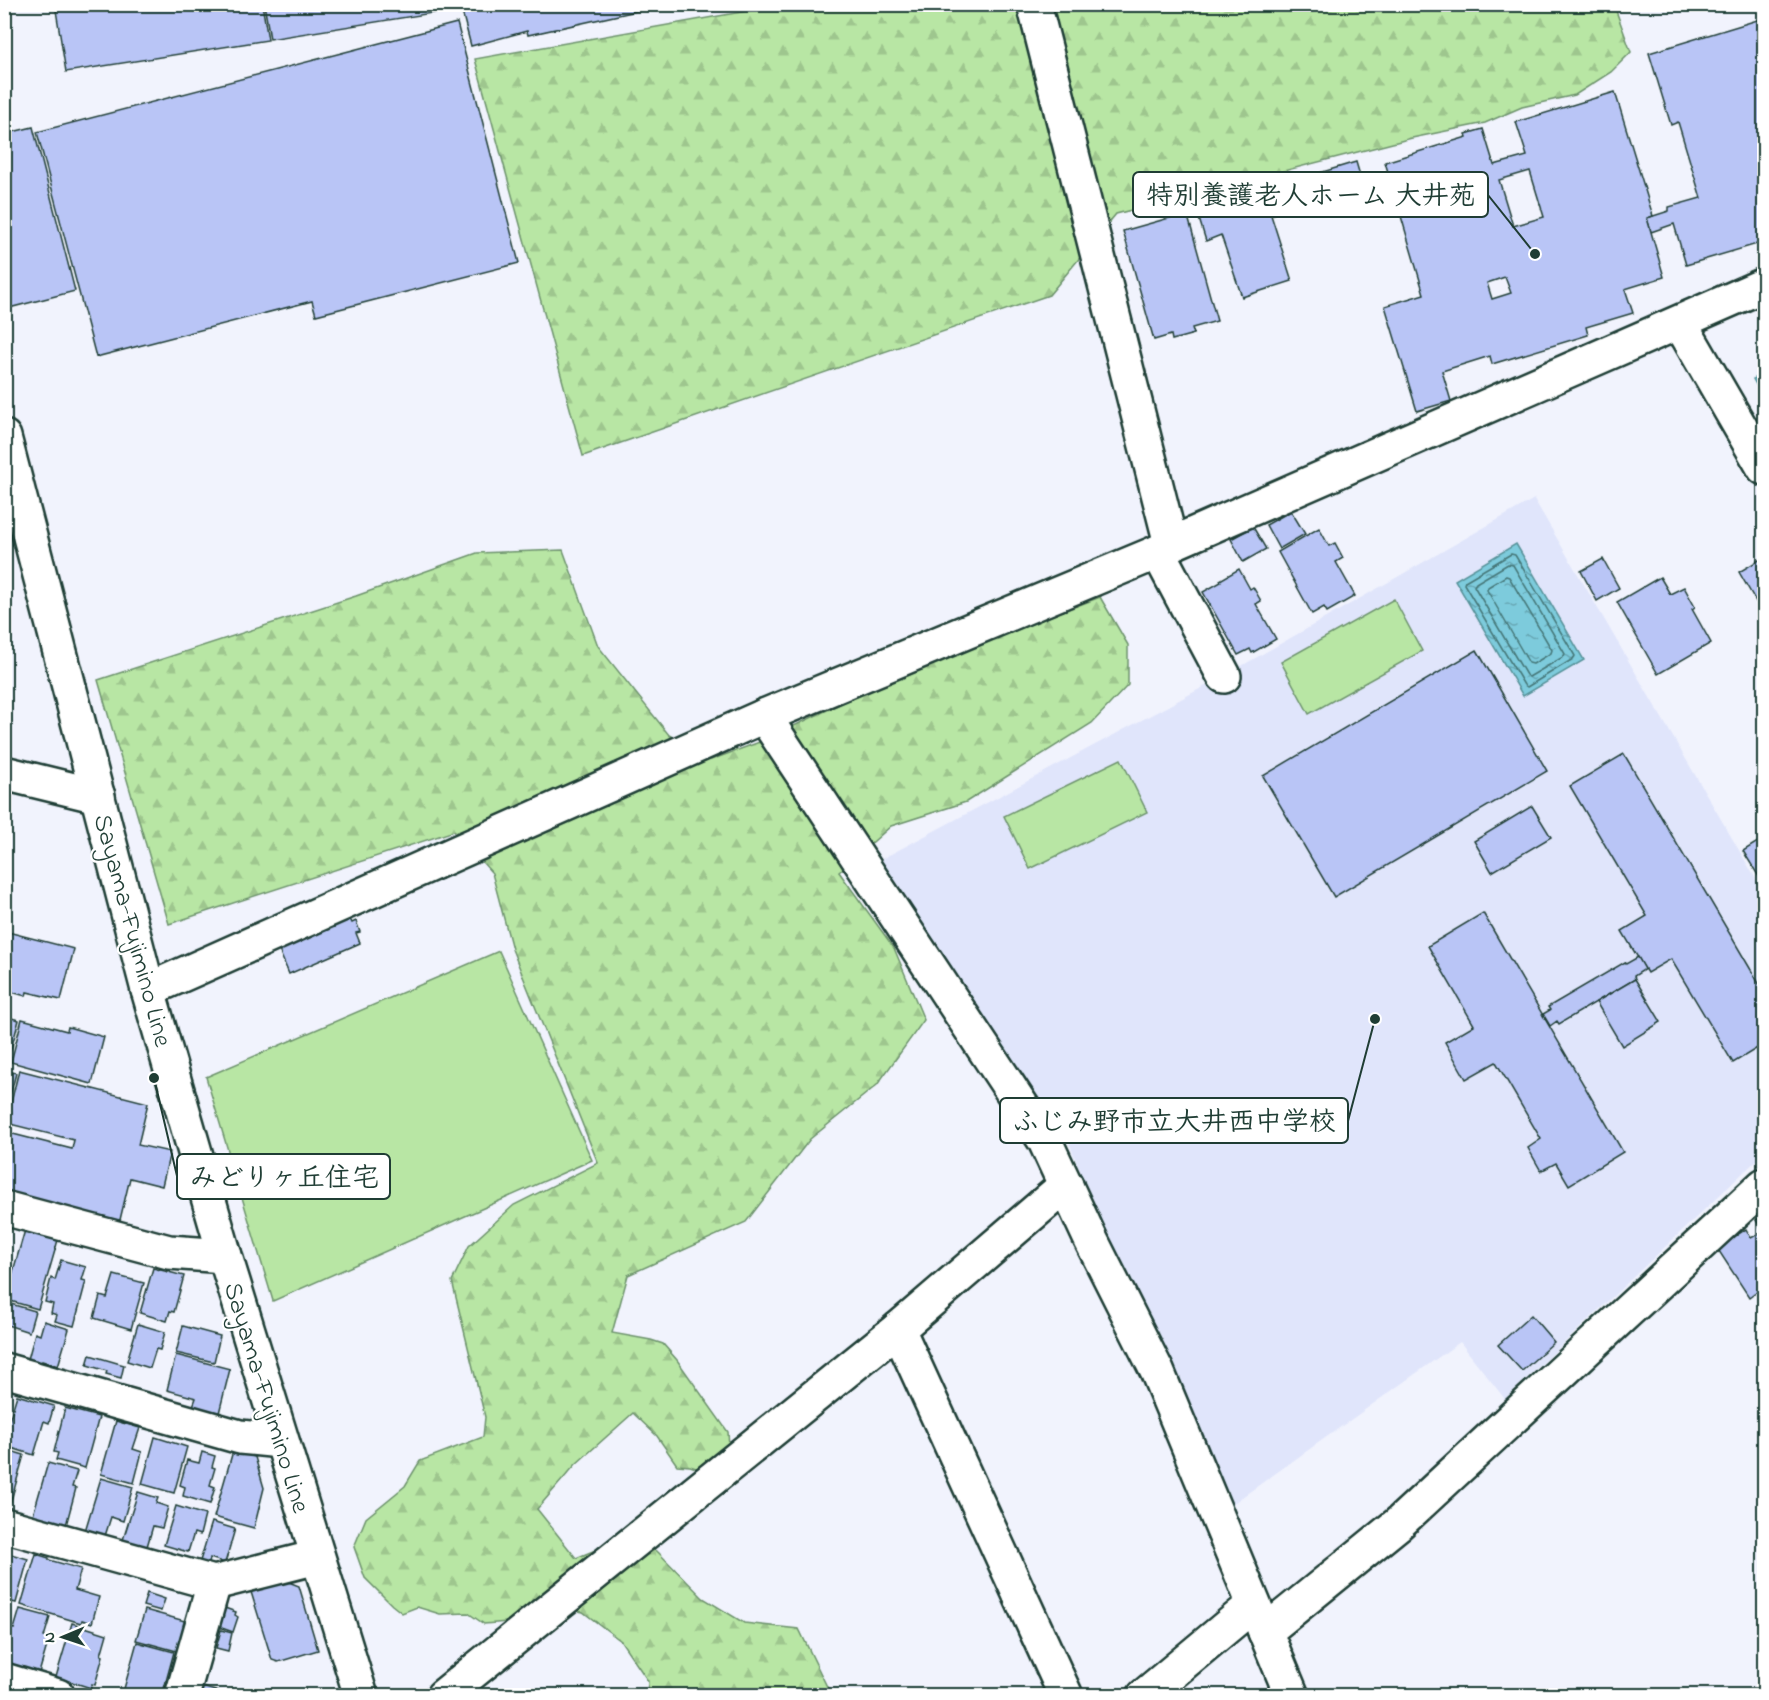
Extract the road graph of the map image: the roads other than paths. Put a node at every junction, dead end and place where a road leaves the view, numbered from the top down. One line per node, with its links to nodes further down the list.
1 (1034, 4): 6 (street)
2 (1764, 285): 3 (street)
3 (1680, 323): 5 (street); 6 (street)
4 (4, 437): 10 (street, Sayama-Fujimino Line)
5 (1764, 468)
6 (1165, 548): 7 (street); 8 (street)
7 (1224, 676)
8 (764, 716): 11 (street); 12 (street)
9 (4, 773): 10 (street)
10 (98, 796): 11 (street, Sayama-Fujimino Line)
11 (148, 990): 15 (street, Sayama-Fujimino Line)
12 (1066, 1185): 16 (street); 22 (street)
13 (1764, 1185): 22 (street)
14 (4, 1208): 15 (street)
15 (225, 1256): 18 (street, Sayama-Fujimino Line)
16 (898, 1329): 27 (street); 28 (street)
17 (4, 1370): 18 (street)
18 (281, 1441): 20 (street, Sayama-Fujimino Line)
19 (4, 1525): 21 (street)
20 (317, 1557): 21 (street); 26 (street, Sayama-Fujimino Line)
21 (214, 1583): 25 (street)
22 (1259, 1619): 29 (street); 30 (street)
23 (4, 1680): 24 (street)
24 (58, 1695)
25 (182, 1695)
26 (361, 1695)
27 (443, 1695)
28 (1066, 1695)
29 (1144, 1695)
30 (1292, 1695)

